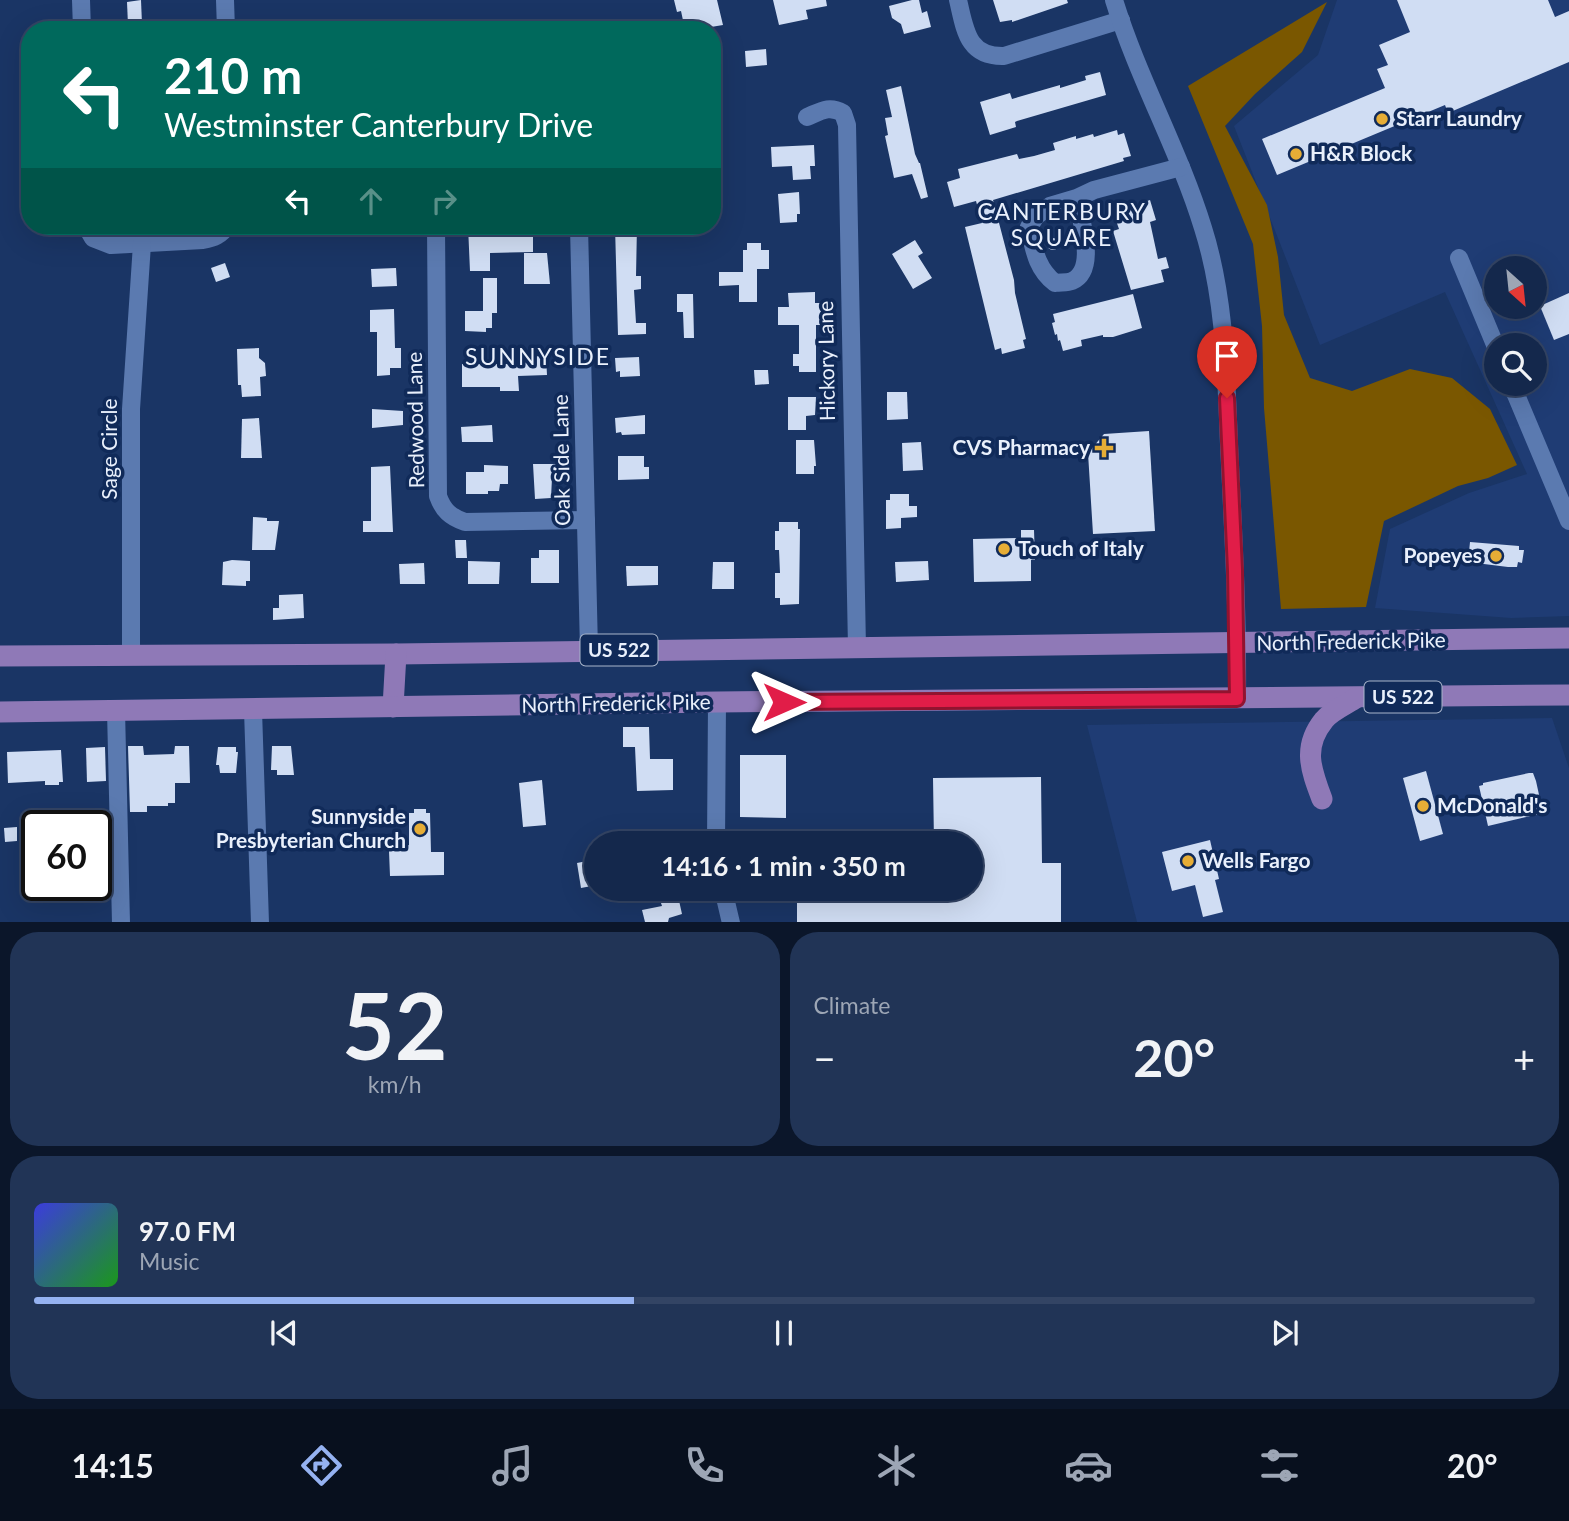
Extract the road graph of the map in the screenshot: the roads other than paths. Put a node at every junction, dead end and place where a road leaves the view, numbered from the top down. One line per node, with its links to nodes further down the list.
1 (81, 0): 6 (street)
2 (225, 0): 7 (street)
3 (958, 0): 5 (street)
4 (1114, 0): 5 (street)
5 (1121, 20): 9 (street)
6 (82, 21)
7 (226, 21)
8 (807, 117): 23 (street, Hickory Lane)
9 (1181, 167): 10 (street); 22 (street)
10 (1077, 198): 10 (street)
11 (91, 235): 15 (street)
12 (218, 235): 15 (street)
13 (436, 235): 19 (street, Redwood Lane)
14 (579, 235): 19 (street, Oak Side Lane)
15 (142, 244): 26 (street, Sage Circle)
16 (1459, 258): 17 (street)
17 (1490, 333)
18 (1517, 396): 20 (street)
19 (586, 520): 24 (street, Oak Side Lane)
20 (1569, 520)
21 (1569, 638): 22 (main road, North Frederick Pike / US 522)
22 (1237, 644): 23 (main road, North Frederick Pike / US 522); 30 (street)
23 (857, 648): 24 (main road, North Frederick Pike / US 522)
24 (589, 650): 25 (main road, North Frederick Pike / US 522)
25 (396, 654): 26 (main road, North Frederick Pike / US 522); 32 (main road)
26 (131, 655): 27 (main road, North Frederick Pike / US 522)
27 (0, 656)
28 (1569, 695): 29 (main road, North Frederick Pike / US 522)
29 (1357, 698): 30 (main road, North Frederick Pike / US 522); 36 (main road)
30 (1237, 699): 31 (main road, North Frederick Pike / US 522)
31 (717, 702): 32 (main road, North Frederick Pike / US 522); 37 (street)
32 (393, 707): 34 (main road, North Frederick Pike / US 522)
33 (116, 710): 34 (main road, North Frederick Pike / US 522); 35 (main road, North Frederick Pike / US 522); 39 (street)
34 (253, 710): 40 (street)
35 (0, 712)
36 (1322, 799)
37 (716, 831)
38 (726, 901): 41 (street)
39 (121, 922)
40 (260, 922)
41 (731, 922)

